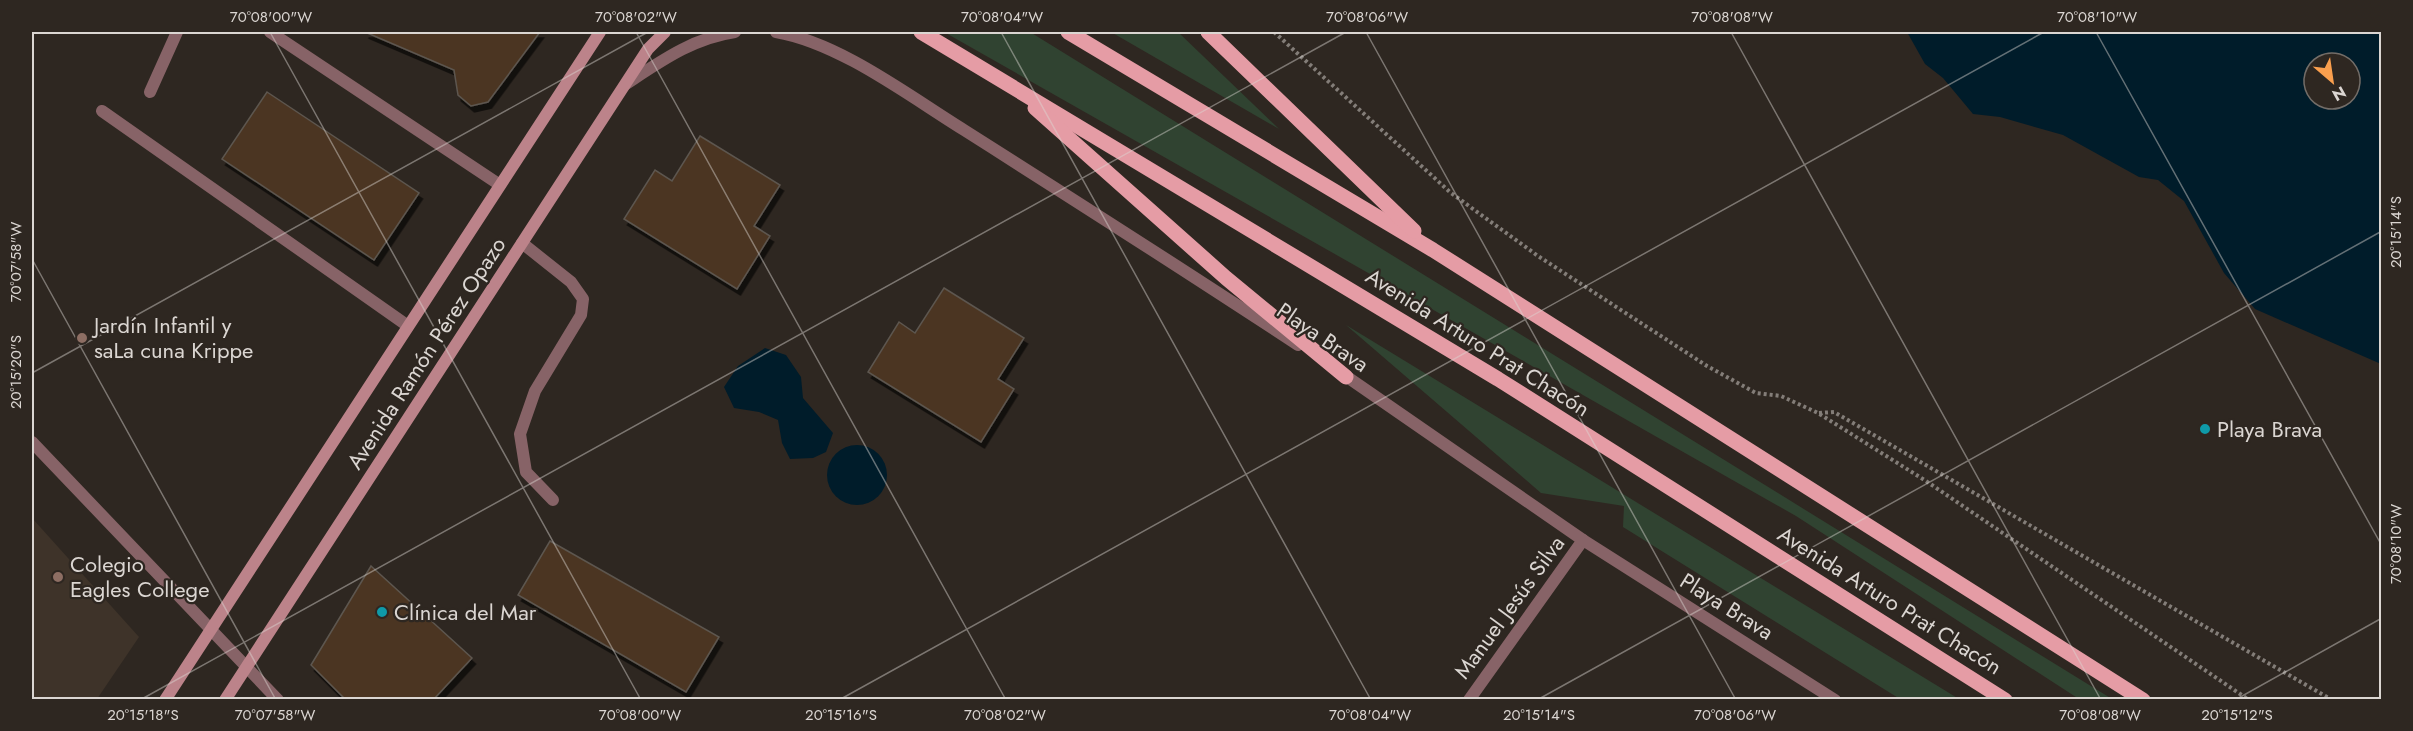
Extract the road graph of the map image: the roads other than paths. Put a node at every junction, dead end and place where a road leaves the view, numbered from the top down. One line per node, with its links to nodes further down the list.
1 (177, 32): 12 (street)
2 (270, 32): 14 (street)
3 (600, 32): 14 (main road, Avenida Ramón Pérez Opazo)
4 (665, 32): 11 (main road, Avenida Ramón Pérez Opazo)
5 (735, 32): 11 (street)
6 (776, 32): 18 (street, Playa Brava)
7 (921, 32): 10 (main road, Avenida Arturo Prat Chacón)
8 (1068, 32): 16 (main road)
9 (1208, 32): 16 (main road)
10 (1003, 80): 18 (main road); 29 (main road, Avenida Arturo Prat Chacón)
11 (626, 84): 15 (main road, Avenida Ramón Pérez Opazo)
12 (150, 92)
13 (102, 111): 17 (street)
14 (500, 185): 17 (main road, Avenida Ramón Pérez Opazo)
15 (522, 243): 20 (street); 23 (main road, Avenida Ramón Pérez Opazo)
16 (1433, 250): 30 (main road)
17 (408, 326): 22 (main road, Avenida Ramón Pérez Opazo)
18 (1346, 377): 21 (street, Playa Brava)
19 (32, 442): 22 (street)
20 (554, 500)
21 (1583, 540): 27 (street, Manuel Jesús Silva); 28 (street, Playa Brava)
22 (210, 630): 23 (street); 24 (main road, Avenida Ramón Pérez Opazo)
23 (246, 668): 25 (main road, Avenida Ramón Pérez Opazo); 26 (street)
24 (165, 699)
25 (225, 699)
26 (278, 699)
27 (1469, 699)
28 (1835, 699)
29 (2005, 699)
30 (2143, 699)

